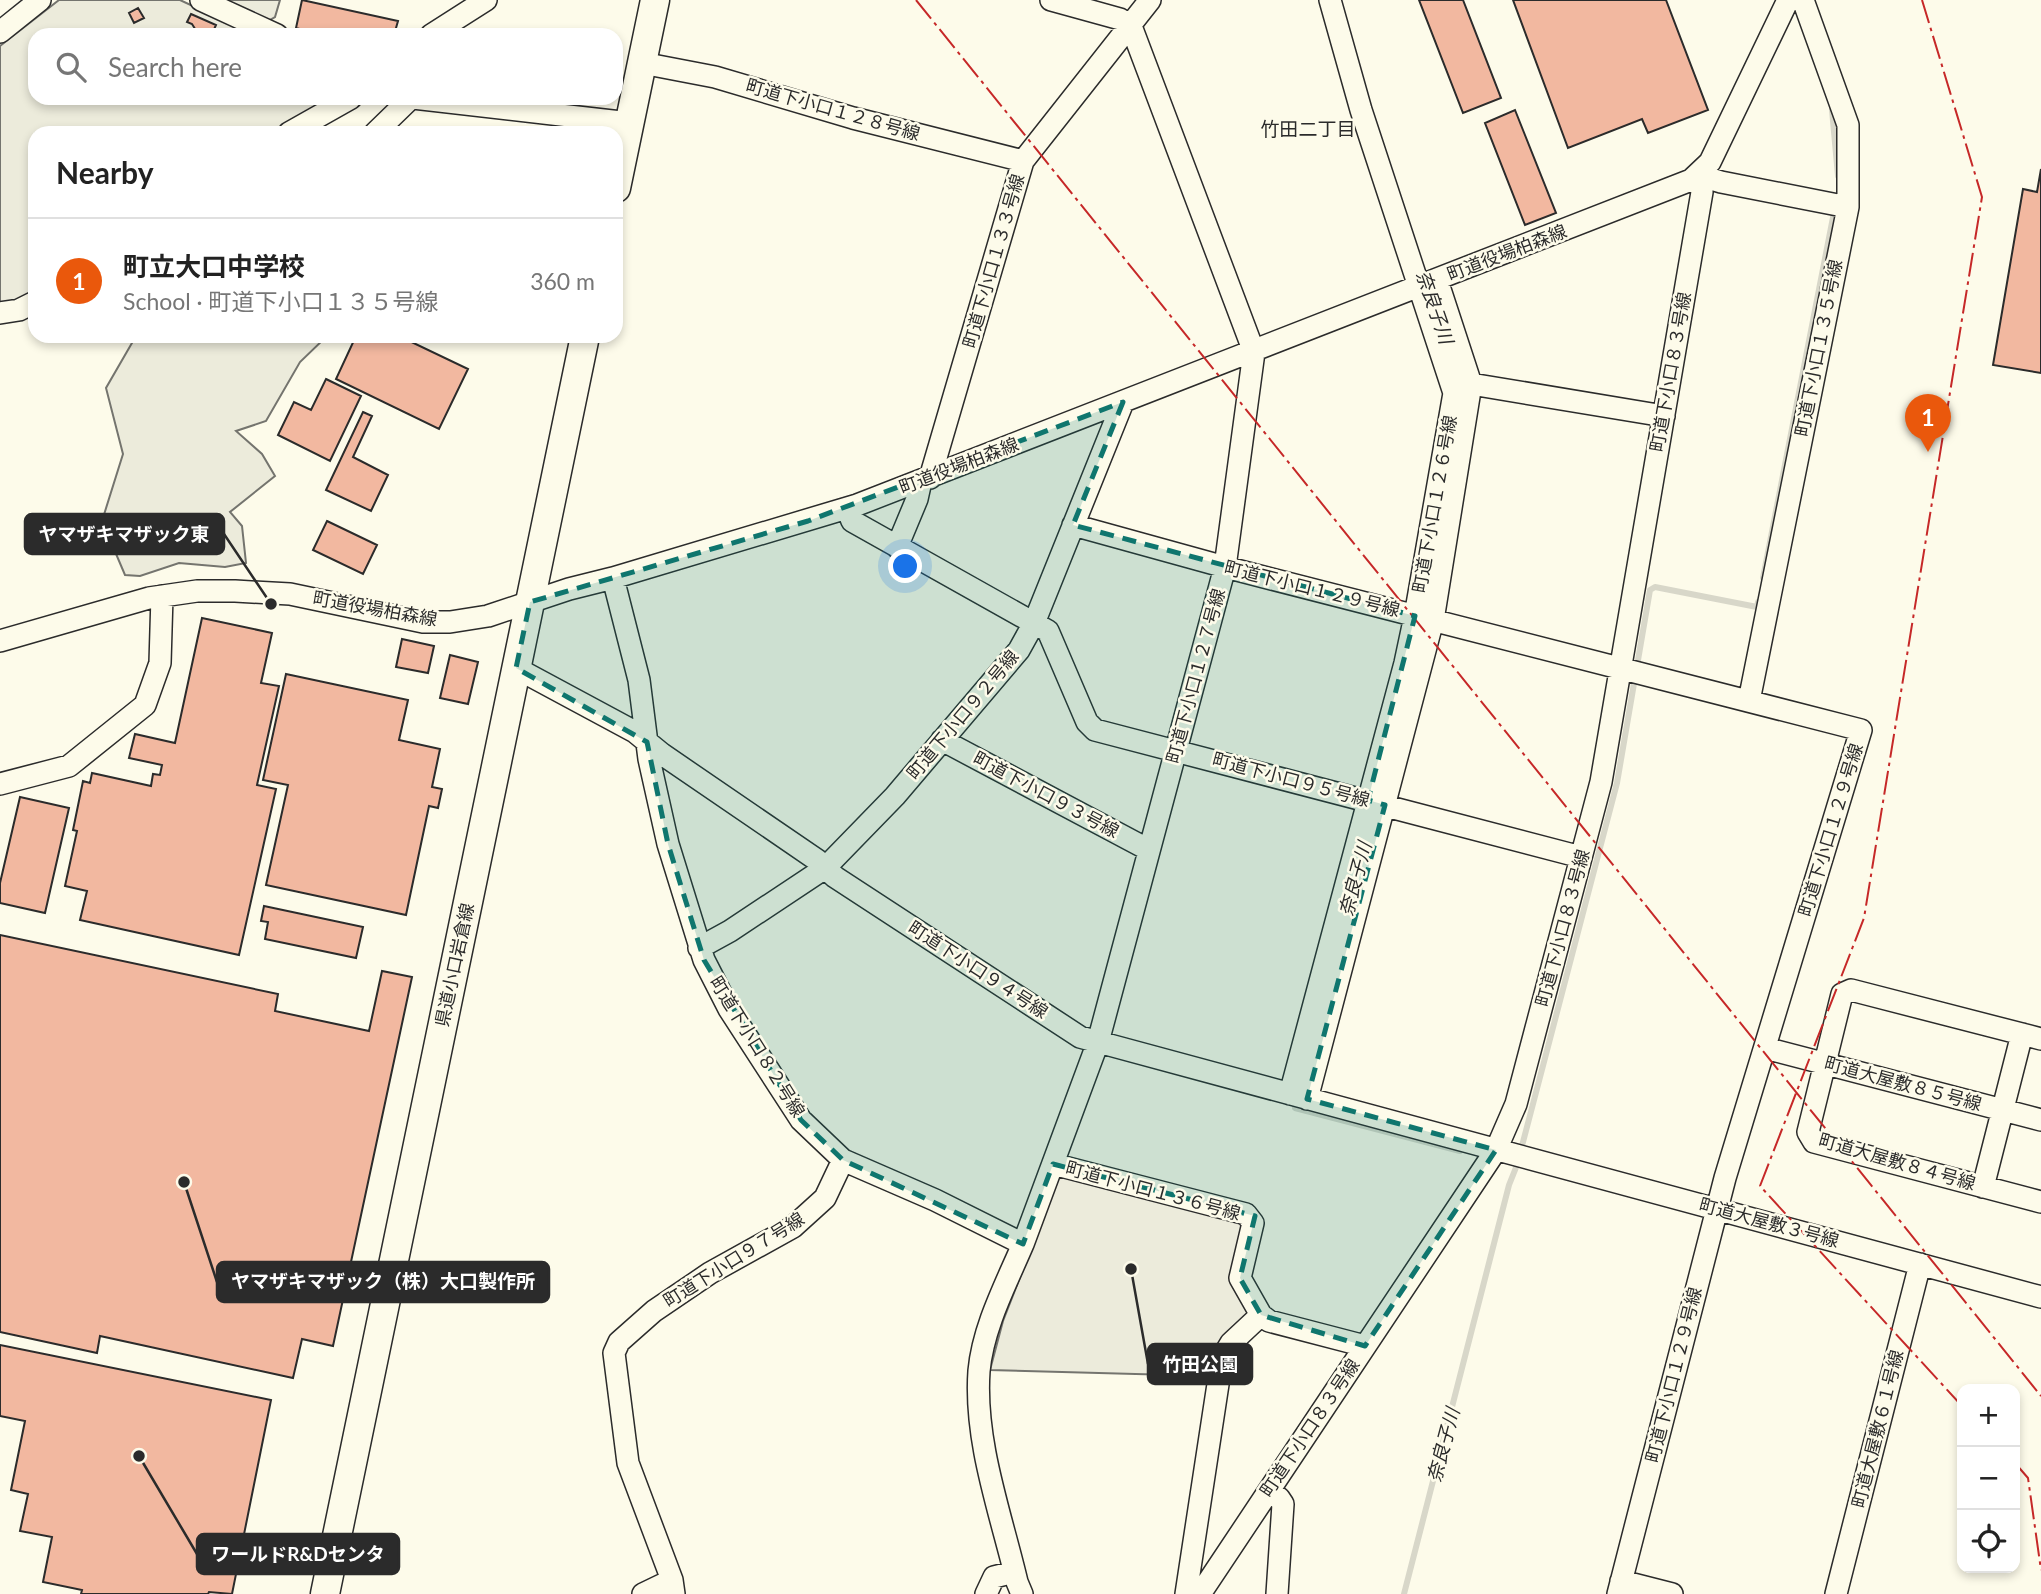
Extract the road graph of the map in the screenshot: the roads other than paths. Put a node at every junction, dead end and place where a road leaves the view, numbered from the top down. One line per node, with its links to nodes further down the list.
1 (40, 0): 13 (street)
2 (201, 0): 11 (street)
3 (486, 0): 12 (street)
4 (655, 0): 14 (main road)
5 (1051, 0): 10 (street)
6 (1150, 0): 10 (street, 町道下小口１３３号線)
7 (1330, 0): 25 (street, 町道下小口１２６号線)
8 (1788, 0): 23 (street, 町道役場柏森線)
9 (1803, 0): 24 (street, 町道下小口１３５号線)
10 (1131, 26): 22 (street, 町道下小口１３３号線); 29 (street, 町道下小口１２７号線)
11 (262, 28)
12 (442, 28)
13 (0, 32)
14 (642, 63): 18 (main road); 22 (street, 町道下小口１２８号線)
15 (339, 105): 19 (street)
16 (405, 105): 20 (street)
17 (473, 105): 18 (street)
18 (630, 123): 21 (main road)
19 (301, 126)
20 (382, 126)
21 (623, 156)
22 (1023, 161): 33 (street, 町道下小口１３３号線)
23 (1698, 175): 24 (street); 25 (street, 町道役場柏森線); 32 (street, 町道下小口８３号線)
24 (1848, 207): 46 (street, 町道下小口１３５号線)
25 (1429, 283): 29 (street, 町道役場柏森線); 30 (street); 41 (street, 町道下小口１２６号線)
26 (28, 306): 27 (street)
27 (0, 313)
28 (584, 343): 40 (main road, 県道小口岩倉線)
29 (1254, 352): 31 (street, 町道役場柏森線); 37 (street, 町道下小口１２７号線)
30 (1471, 384): 32 (street); 41 (street)
31 (1123, 402): 33 (street, 町道役場柏森線); 35 (street, 町道下小口９２号線)
32 (1664, 416): 45 (street, 町道下小口８３号線)
33 (925, 479): 34 (street, 町道役場柏森線); 36 (street, 町道下小口１３３号線)
34 (847, 508): 36 (street, 町道下小口９５号線); 38 (street, 町道役場柏森線)
35 (1073, 525): 37 (street, 町道下小口１２９号線); 42 (street, 町道下小口９２号線)
36 (897, 547): 42 (street, 町道下小口９５号線)
37 (1225, 567): 41 (street, 町道下小口１２９号線); 49 (street, 町道下小口１２７号線)
38 (614, 578): 40 (street, 町道役場柏森線); 48 (street, 町道下小口８２号線)
39 (162, 596): 40 (street, 町道役場柏森線); 43 (street, 町道役場柏森線); 50 (street)
40 (530, 602): 44 (main road, 県道小口岩倉線)
41 (1424, 618): 45 (street, 町道下小口１２９号線); 51 (street)
42 (1034, 623): 47 (street, 町道下小口９２号線); 49 (street, 町道下小口９５号線)
43 (0, 640)
44 (516, 668): 48 (street, 町道下小口９４号線); 78 (main road, 県道小口岩倉線)
45 (1621, 668): 46 (street, 町道下小口１２９号線); 53 (street, 町道下小口８３号線)
46 (1749, 701): 58 (street, 町道下小口１２９号線)
47 (942, 740): 52 (street, 町道下小口９３号線); 54 (street, 町道下小口９２号線)
48 (647, 742): 54 (street, 町道下小口９４号線); 55 (street, 町道下小口８２号線)
49 (1176, 750): 51 (street, 町道下小口９５号線); 52 (street, 町道下小口１２７号線)
50 (0, 783)
51 (1377, 803): 53 (street, 町道下小口９５号線); 60 (street)
52 (1149, 850): 57 (street, 町道下小口１２７号線)
53 (1581, 857): 63 (street, 町道下小口８３号線)
54 (825, 867): 55 (street, 町道下小口９２号線); 57 (street, 町道下小口９４号線)
55 (699, 948): 64 (street, 町道下小口８２号線)
56 (2032, 1037): 59 (street, 町道大屋敷８４号線); 61 (street)
57 (1098, 1042): 60 (street, 町道下小口９４号線); 65 (street, 町道下小口１２７号線)
58 (1765, 1048): 59 (street, 町道大屋敷８５号線); 68 (street, 町道下小口１２９号線)
59 (1825, 1063): 61 (street, 町道大屋敷８５号線); 66 (street, 町道大屋敷８４号線)
60 (1298, 1096): 63 (street, 町道下小口９４号線)
61 (2003, 1110): 62 (street, 町道大屋敷８５号線); 66 (street)
62 (2041, 1120)
63 (1496, 1150): 68 (street, 町道大屋敷３号線); 73 (street, 町道下小口８３号線)
64 (843, 1160): 69 (street, 町道下小口８２号線); 76 (street, 町道下小口９７号線)
65 (1053, 1164): 69 (street, 町道下小口１２７号線); 72 (street, 町道下小口１３６号線)
66 (1983, 1187): 67 (street, 町道大屋敷８４号線)
67 (2041, 1202)
68 (1717, 1209): 70 (street, 町道大屋敷３号線); 77 (street, 町道下小口１２９号線)
69 (1023, 1244): 75 (street)
70 (1920, 1264): 71 (street, 町道大屋敷３号線); 86 (street, 町道大屋敷６１号線)
71 (2041, 1297)
72 (1261, 1315): 73 (street); 82 (street)
73 (1365, 1346): 74 (street, 町道下小口８３号線)
74 (1269, 1490): 83 (street, 町道下小口８３号線); 84 (street)
75 (1014, 1572): 80 (street); 81 (street)
76 (673, 1587): 79 (street)
77 (1620, 1588): 85 (street)
78 (325, 1594)
79 (643, 1594)
80 (986, 1594)
81 (1023, 1594)
82 (1186, 1594)
83 (1200, 1594)
84 (1278, 1594)
85 (1672, 1594)
86 (1836, 1594)

